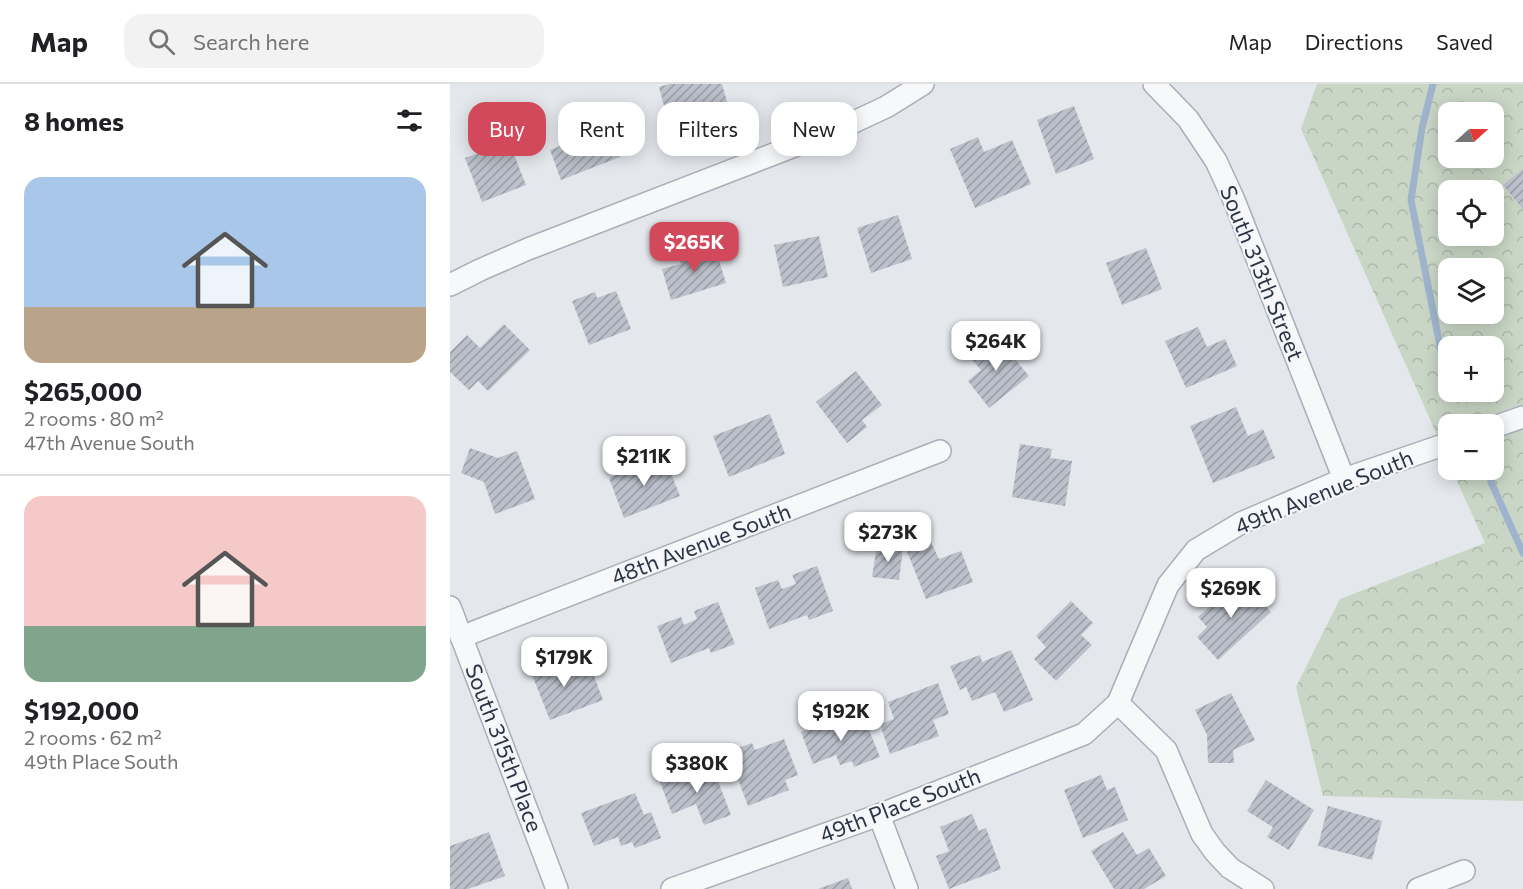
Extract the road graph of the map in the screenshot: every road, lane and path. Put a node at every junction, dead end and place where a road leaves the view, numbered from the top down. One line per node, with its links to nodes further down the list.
1 (923, 84): 3 (street)
2 (1154, 84): 8 (street, South 313th Street)
3 (450, 285)
4 (1523, 417): 5 (street)
5 (1504, 424)
6 (1438, 447): 8 (street, 49th Avenue South)
7 (940, 451): 10 (street, 48th Avenue South)
8 (1344, 479): 11 (street, 49th Avenue South)
9 (450, 608): 10 (street, South 315th Place)
10 (462, 637): 14 (street, South 315th Place)
11 (1118, 703): 12 (street, 49th Place South); 17 (street)
12 (879, 814): 15 (street, 49th Place South); 16 (street)
13 (1464, 871): 18 (street)
14 (557, 889)
15 (672, 889)
16 (907, 889)
17 (1263, 889)
18 (1418, 889)

